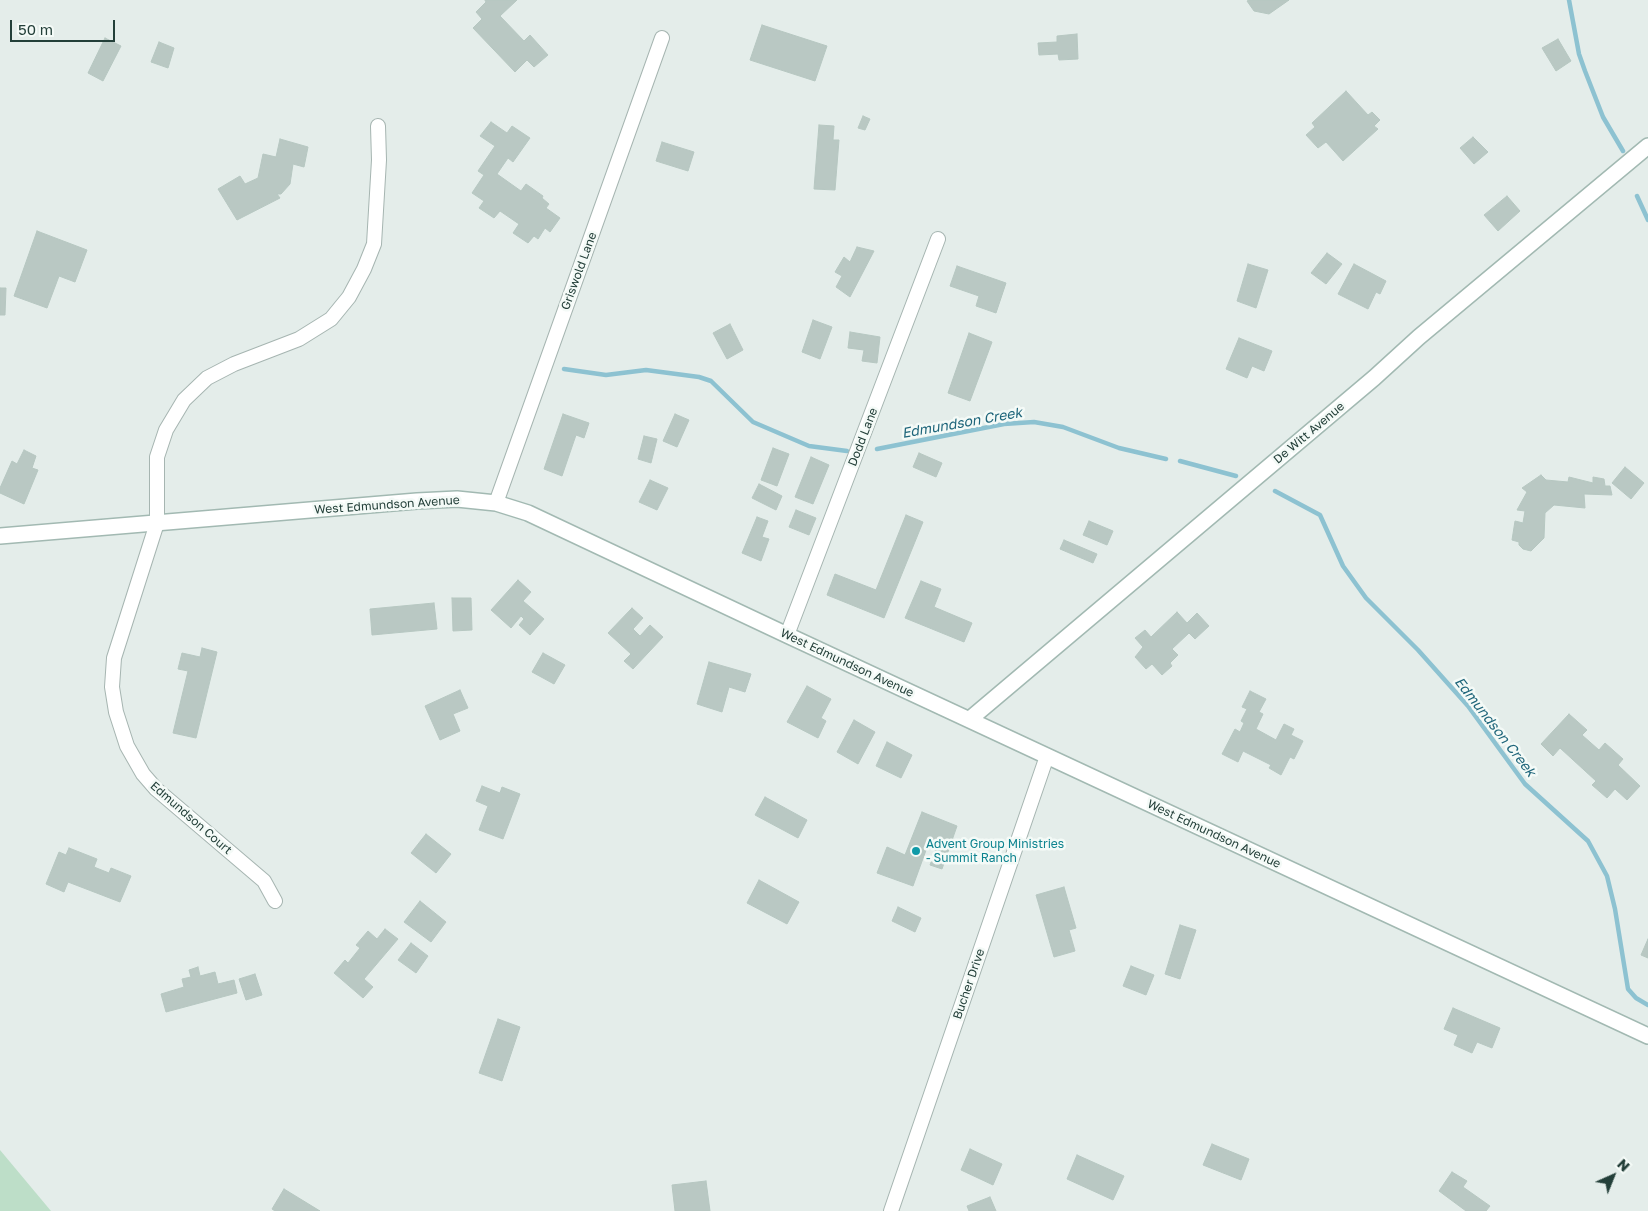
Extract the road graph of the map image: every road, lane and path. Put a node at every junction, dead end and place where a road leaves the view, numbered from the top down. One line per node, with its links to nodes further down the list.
1 (662, 38): 5 (street, Griswold Lane)
2 (378, 126): 6 (street, Edmundson Court)
3 (1648, 146): 9 (street, De Witt Avenue)
4 (938, 239): 8 (street, Dodd Lane)
5 (496, 503): 6 (street, West Edmundson Avenue); 8 (street, West Edmundson Avenue)
6 (157, 523): 7 (street, West Edmundson Avenue); 11 (street, Edmundson Court)
7 (0, 536)
8 (787, 636): 9 (street, West Edmundson Avenue)
9 (970, 719): 10 (street, West Edmundson Avenue)
10 (1047, 756): 12 (street, West Edmundson Avenue); 13 (street, Bucher Drive)
11 (275, 901)
12 (1648, 1036)
13 (891, 1211)

